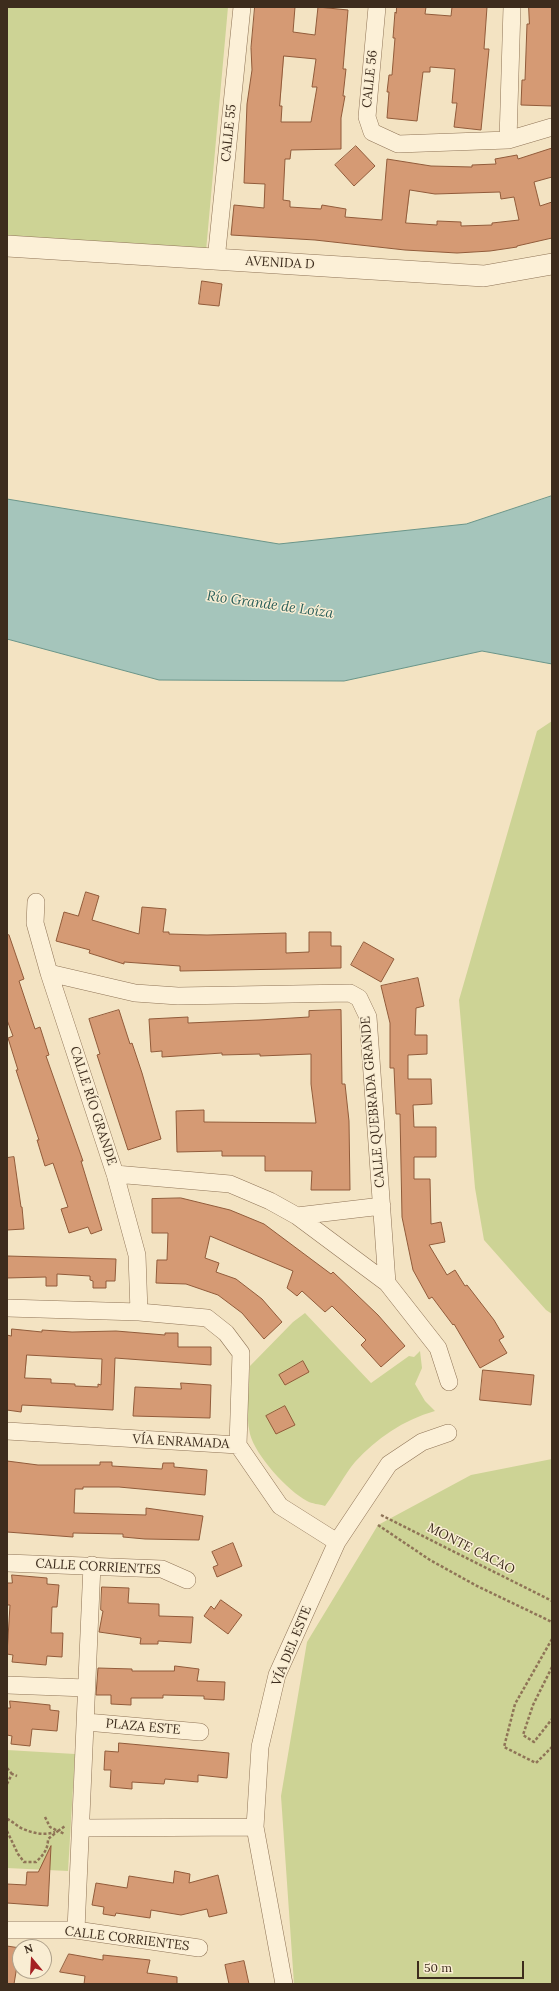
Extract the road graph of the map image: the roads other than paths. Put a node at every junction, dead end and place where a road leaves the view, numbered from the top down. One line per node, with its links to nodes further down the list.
1 (242, 7): 7 (street, CALLE 55)
2 (377, 7): 5 (street, CALLE 56)
3 (512, 7): 5 (street)
4 (552, 128): 5 (street, CALLE 56)
5 (508, 140)
6 (7, 246): 7 (street, AVENIDA D)
7 (216, 260): 8 (street, AVENIDA D)
8 (552, 264)
9 (36, 902): 10 (street, CALLE RÍO GRANDE)
10 (49, 973): 11 (street, CALLE RÍO GRANDE); 12 (street, CALLE QUEBRADA GRANDE)
11 (115, 1174): 13 (street); 16 (street, CALLE RÍO GRANDE)
12 (382, 1206): 13 (street); 14 (street, CALLE QUEBRADA GRANDE)
13 (297, 1216): 14 (street)
14 (387, 1283): 17 (street)
15 (7, 1308): 16 (street)
16 (139, 1312): 20 (street)
17 (449, 1382)
18 (7, 1431): 20 (street, VÍA ENRAMADA)
19 (448, 1433): 21 (street, VÍA DEL ESTE)
20 (238, 1445): 21 (street, VÍA ENRAMADA)
21 (337, 1542): 30 (street, VÍA DEL ESTE)
22 (7, 1563): 23 (street, CALLE CORRIENTES)
23 (92, 1565): 24 (street, CALLE CORRIENTES); 26 (street)
24 (187, 1580)
25 (7, 1684): 26 (street)
26 (86, 1688): 27 (street)
27 (86, 1722): 28 (street, PLAZA ESTE); 29 (street)
28 (200, 1732)
29 (82, 1821): 30 (street); 32 (street)
30 (255, 1827): 34 (street, VÍA DEL ESTE)
31 (7, 1930): 32 (street, CALLE CORRIENTES)
32 (76, 1930): 33 (street, CALLE CORRIENTES)
33 (199, 1948)
34 (284, 1984)

